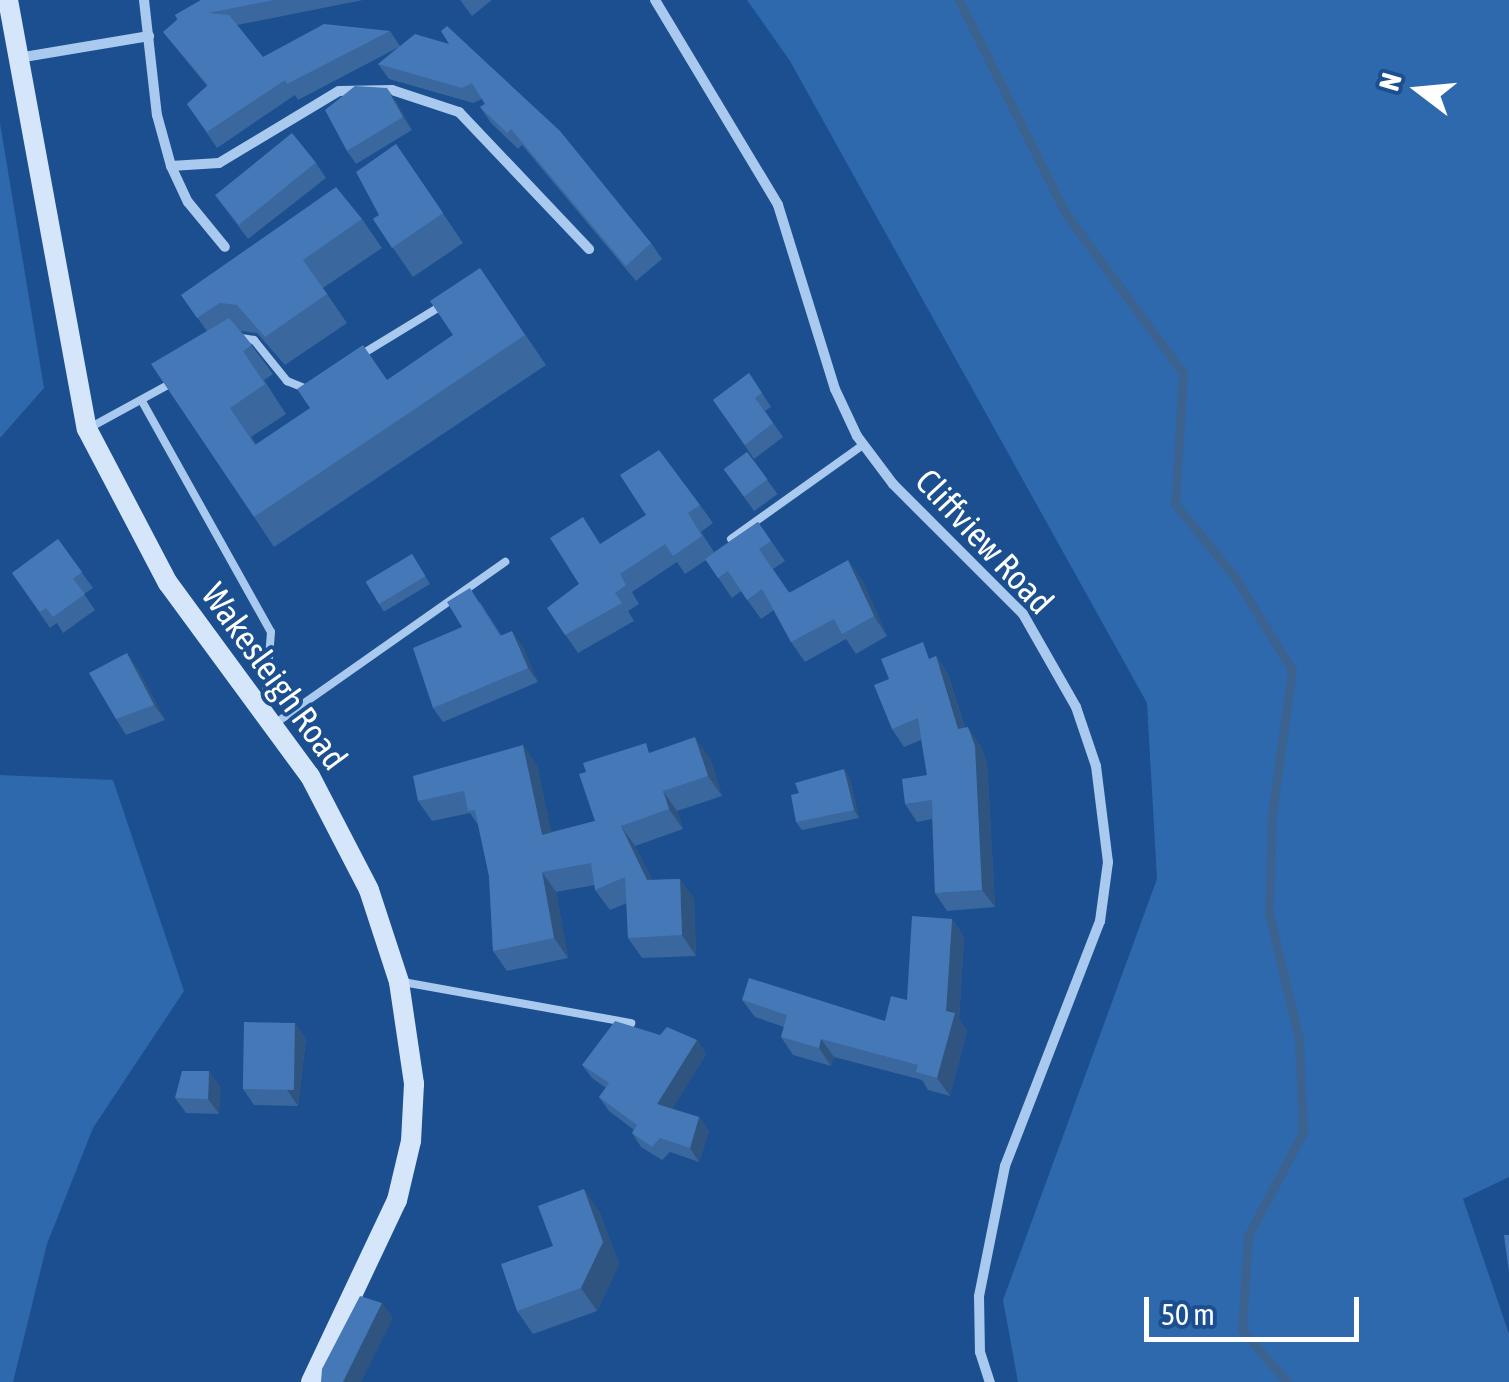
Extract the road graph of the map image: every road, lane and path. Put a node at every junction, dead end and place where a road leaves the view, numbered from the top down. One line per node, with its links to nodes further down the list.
1 (8, 0): 6 (main road, Wakesleigh Road)
2 (156, 0): 4 (street)
3 (655, 0): 17 (street, Cliffview Road)
4 (144, 4): 5 (street)
5 (149, 36): 6 (street); 7 (street)
6 (18, 58): 16 (main road, Wakesleigh Road)
7 (171, 166): 8 (street); 9 (street)
8 (226, 247)
9 (589, 249)
10 (459, 295): 12 (lane)
11 (230, 342): 14 (lane)
12 (342, 367)
13 (187, 372): 15 (lane)
14 (308, 388)
15 (143, 402): 16 (lane); 20 (lane)
16 (86, 428): 20 (main road, Wakesleigh Road)
17 (863, 445): 18 (lane); 24 (street, Cliffview Road)
18 (731, 540)
19 (505, 562): 20 (lane)
20 (268, 719): 21 (main road, Wakesleigh Road)
21 (398, 982): 22 (lane); 23 (main road, Wakesleigh Road)
22 (631, 1024)
23 (311, 1382)
24 (990, 1382)

